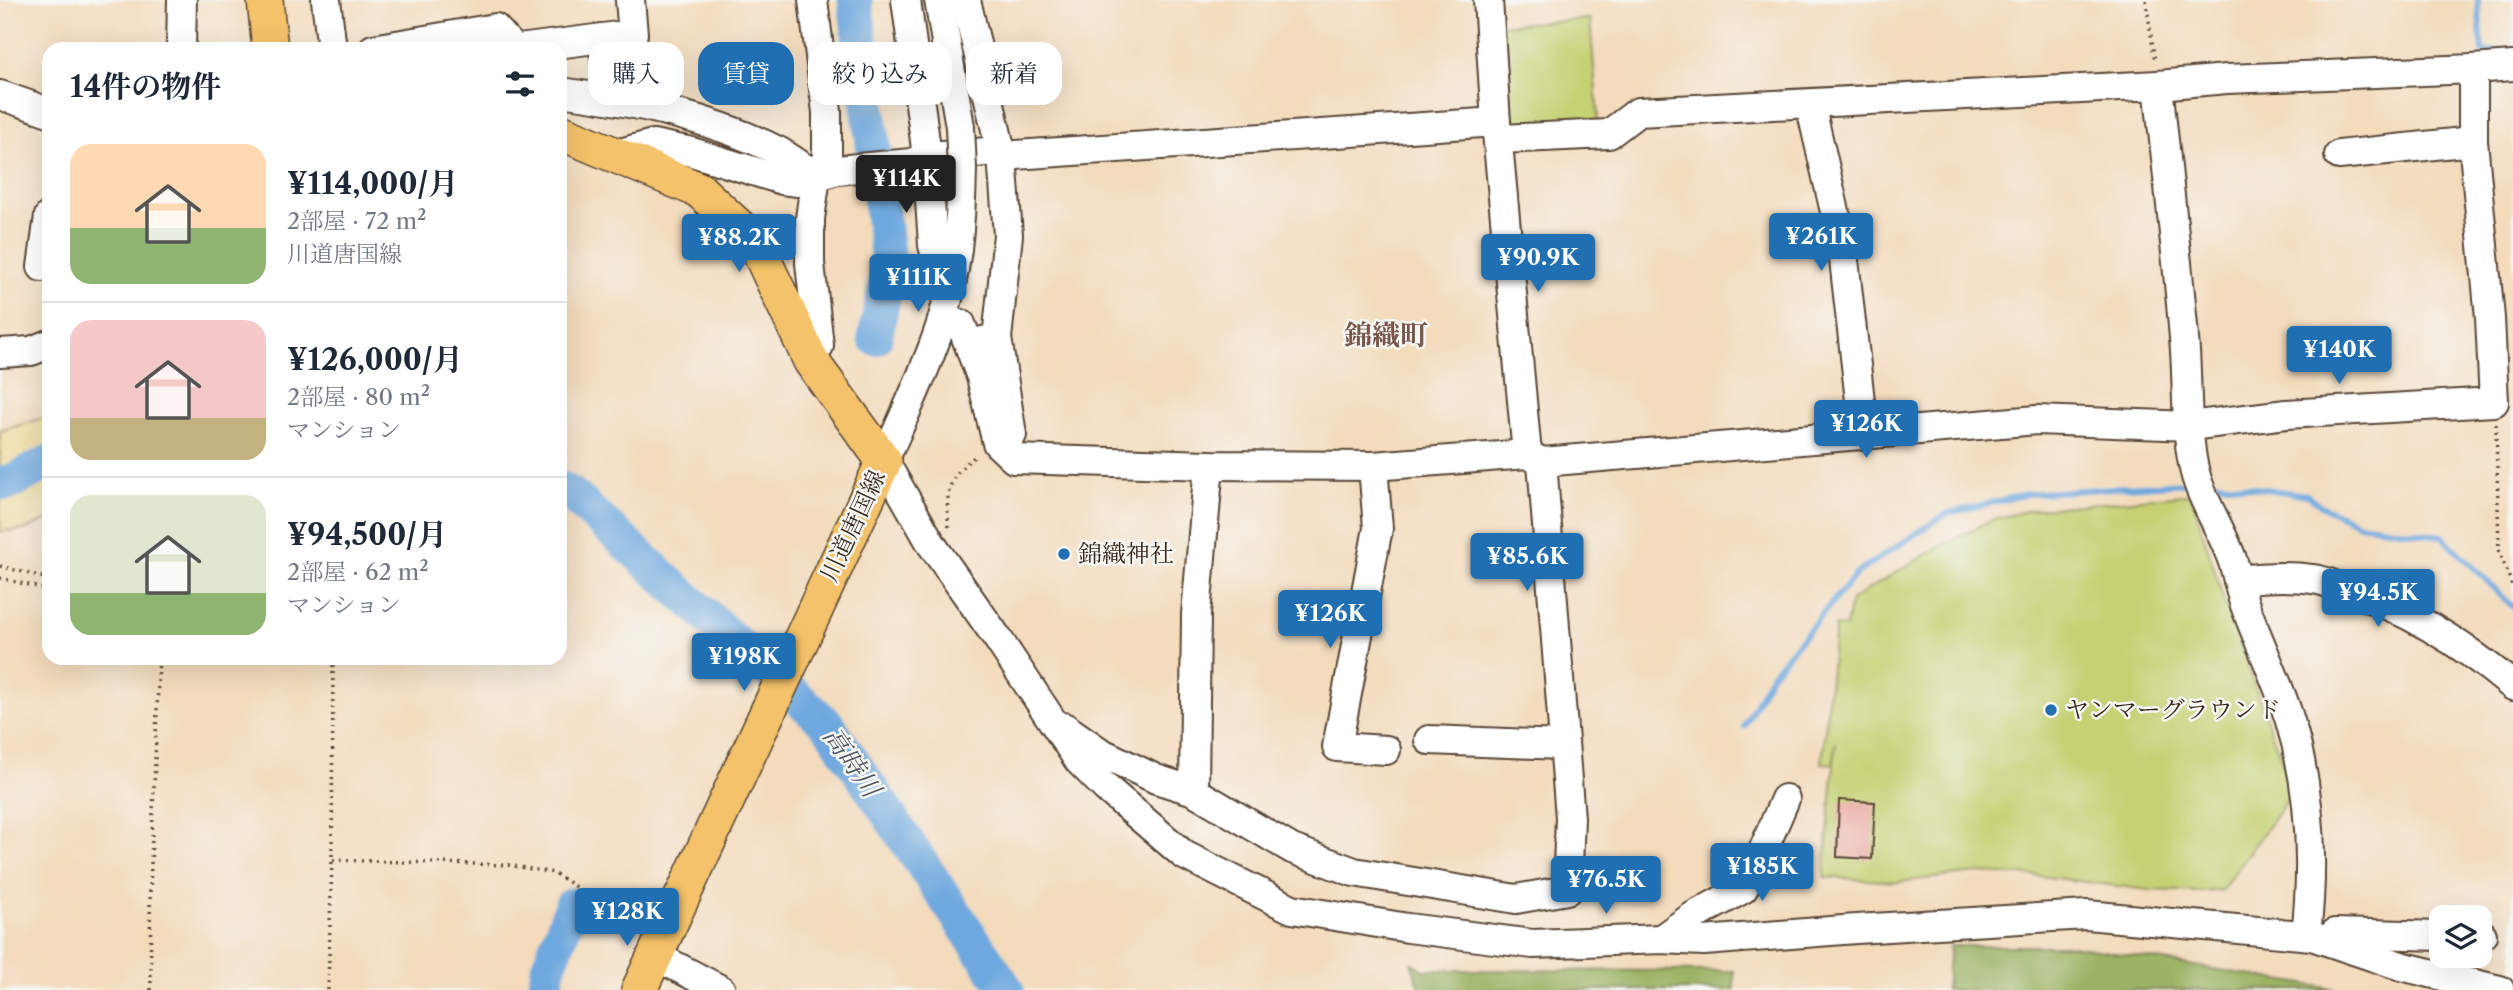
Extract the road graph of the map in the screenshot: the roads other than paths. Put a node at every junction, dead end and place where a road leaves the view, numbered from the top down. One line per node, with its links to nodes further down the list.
1 (182, 0): 11 (street)
2 (265, 0): 12 (main road)
3 (326, 0): 13 (street)
4 (630, 0): 10 (street)
5 (813, 0): 34 (street)
6 (906, 0): 33 (street)
7 (939, 0): 47 (street, bridge)
8 (967, 0): 32 (street)
9 (1488, 0): 27 (street)
10 (603, 38): 16 (street); 17 (street)
11 (181, 42)
12 (269, 42)
13 (331, 42)
14 (414, 42): 15 (street)
15 (510, 42)
16 (603, 42)
17 (567, 43)
18 (2513, 66): 19 (street)
19 (2473, 69): 20 (street); 29 (street)
20 (2158, 85): 24 (street); 41 (street)
21 (567, 93): 23 (street)
22 (0, 95): 26 (street)
23 (588, 95)
24 (1810, 104): 27 (street); 42 (street)
25 (645, 105): 34 (street)
26 (42, 110)
27 (1498, 131): 32 (street); 43 (street)
28 (567, 140): 30 (main road, 川道唐国線)
29 (2473, 141): 31 (street); 36 (street)
30 (617, 154): 34 (street); 40 (main road, 川道唐国線)
31 (2339, 155)
32 (1002, 156): 33 (street); 37 (street)
33 (920, 160): 34 (street); 35 (street)
34 (827, 173): 40 (street)
35 (939, 265)
36 (2501, 317): 41 (street)
37 (997, 338): 44 (street); 44 (street)
38 (42, 347): 39 (street)
39 (0, 353)
40 (811, 361): 47 (main road, 川道唐国線)
41 (2190, 426): 42 (street); 48 (street)
42 (1864, 436): 43 (street)
43 (1534, 458): 46 (street); 52 (street)
44 (1094, 461): 45 (street)
45 (1209, 465): 46 (street); 54 (street)
46 (1373, 466): 53 (street)
47 (878, 471): 50 (street); 59 (main road, 川道唐国線)
48 (2238, 580): 49 (street); 56 (street)
49 (2513, 686)
50 (1052, 722): 54 (street); 58 (street)
51 (1429, 740): 52 (street)
52 (1564, 746): 54 (street)
53 (1386, 750)
54 (1194, 791)
55 (1785, 799): 58 (street)
56 (2309, 936): 57 (street); 58 (street); 62 (street)
57 (2429, 936)
58 (1661, 939)
59 (660, 942): 60 (main road, 川道唐国線); 61 (street)
60 (639, 990)
61 (720, 990)
62 (2500, 990)

